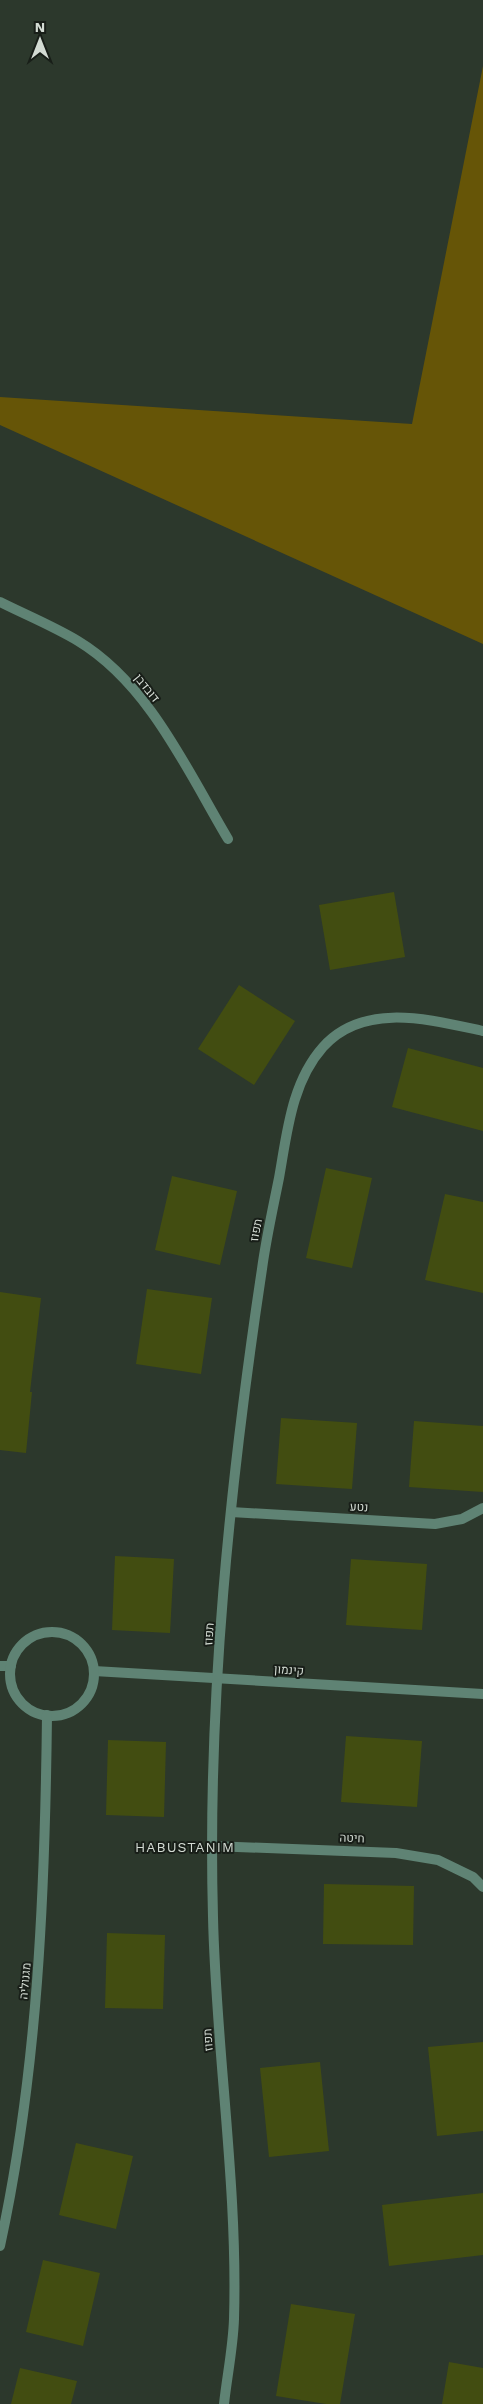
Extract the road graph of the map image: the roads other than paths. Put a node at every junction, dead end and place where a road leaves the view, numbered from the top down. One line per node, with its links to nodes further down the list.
1 (0, 602): 2 (street, דובדבן)
2 (228, 839)
3 (483, 1031): 5 (street, תפוז)
4 (483, 1508): 5 (street, נטע)
5 (230, 1512): 8 (street, תפוז)
6 (5, 1666): 7 (street); 10 (street)
7 (94, 1671): 8 (street, קינמון); 10 (street)
8 (218, 1678): 9 (street, קינמון); 11 (street, תפוז)
9 (483, 1694)
10 (48, 1715): 13 (street, מגנוליה)
11 (212, 1846): 12 (street, חיטה); 14 (street, תפוז)
12 (483, 1887)
13 (0, 2246)
14 (224, 2404)

